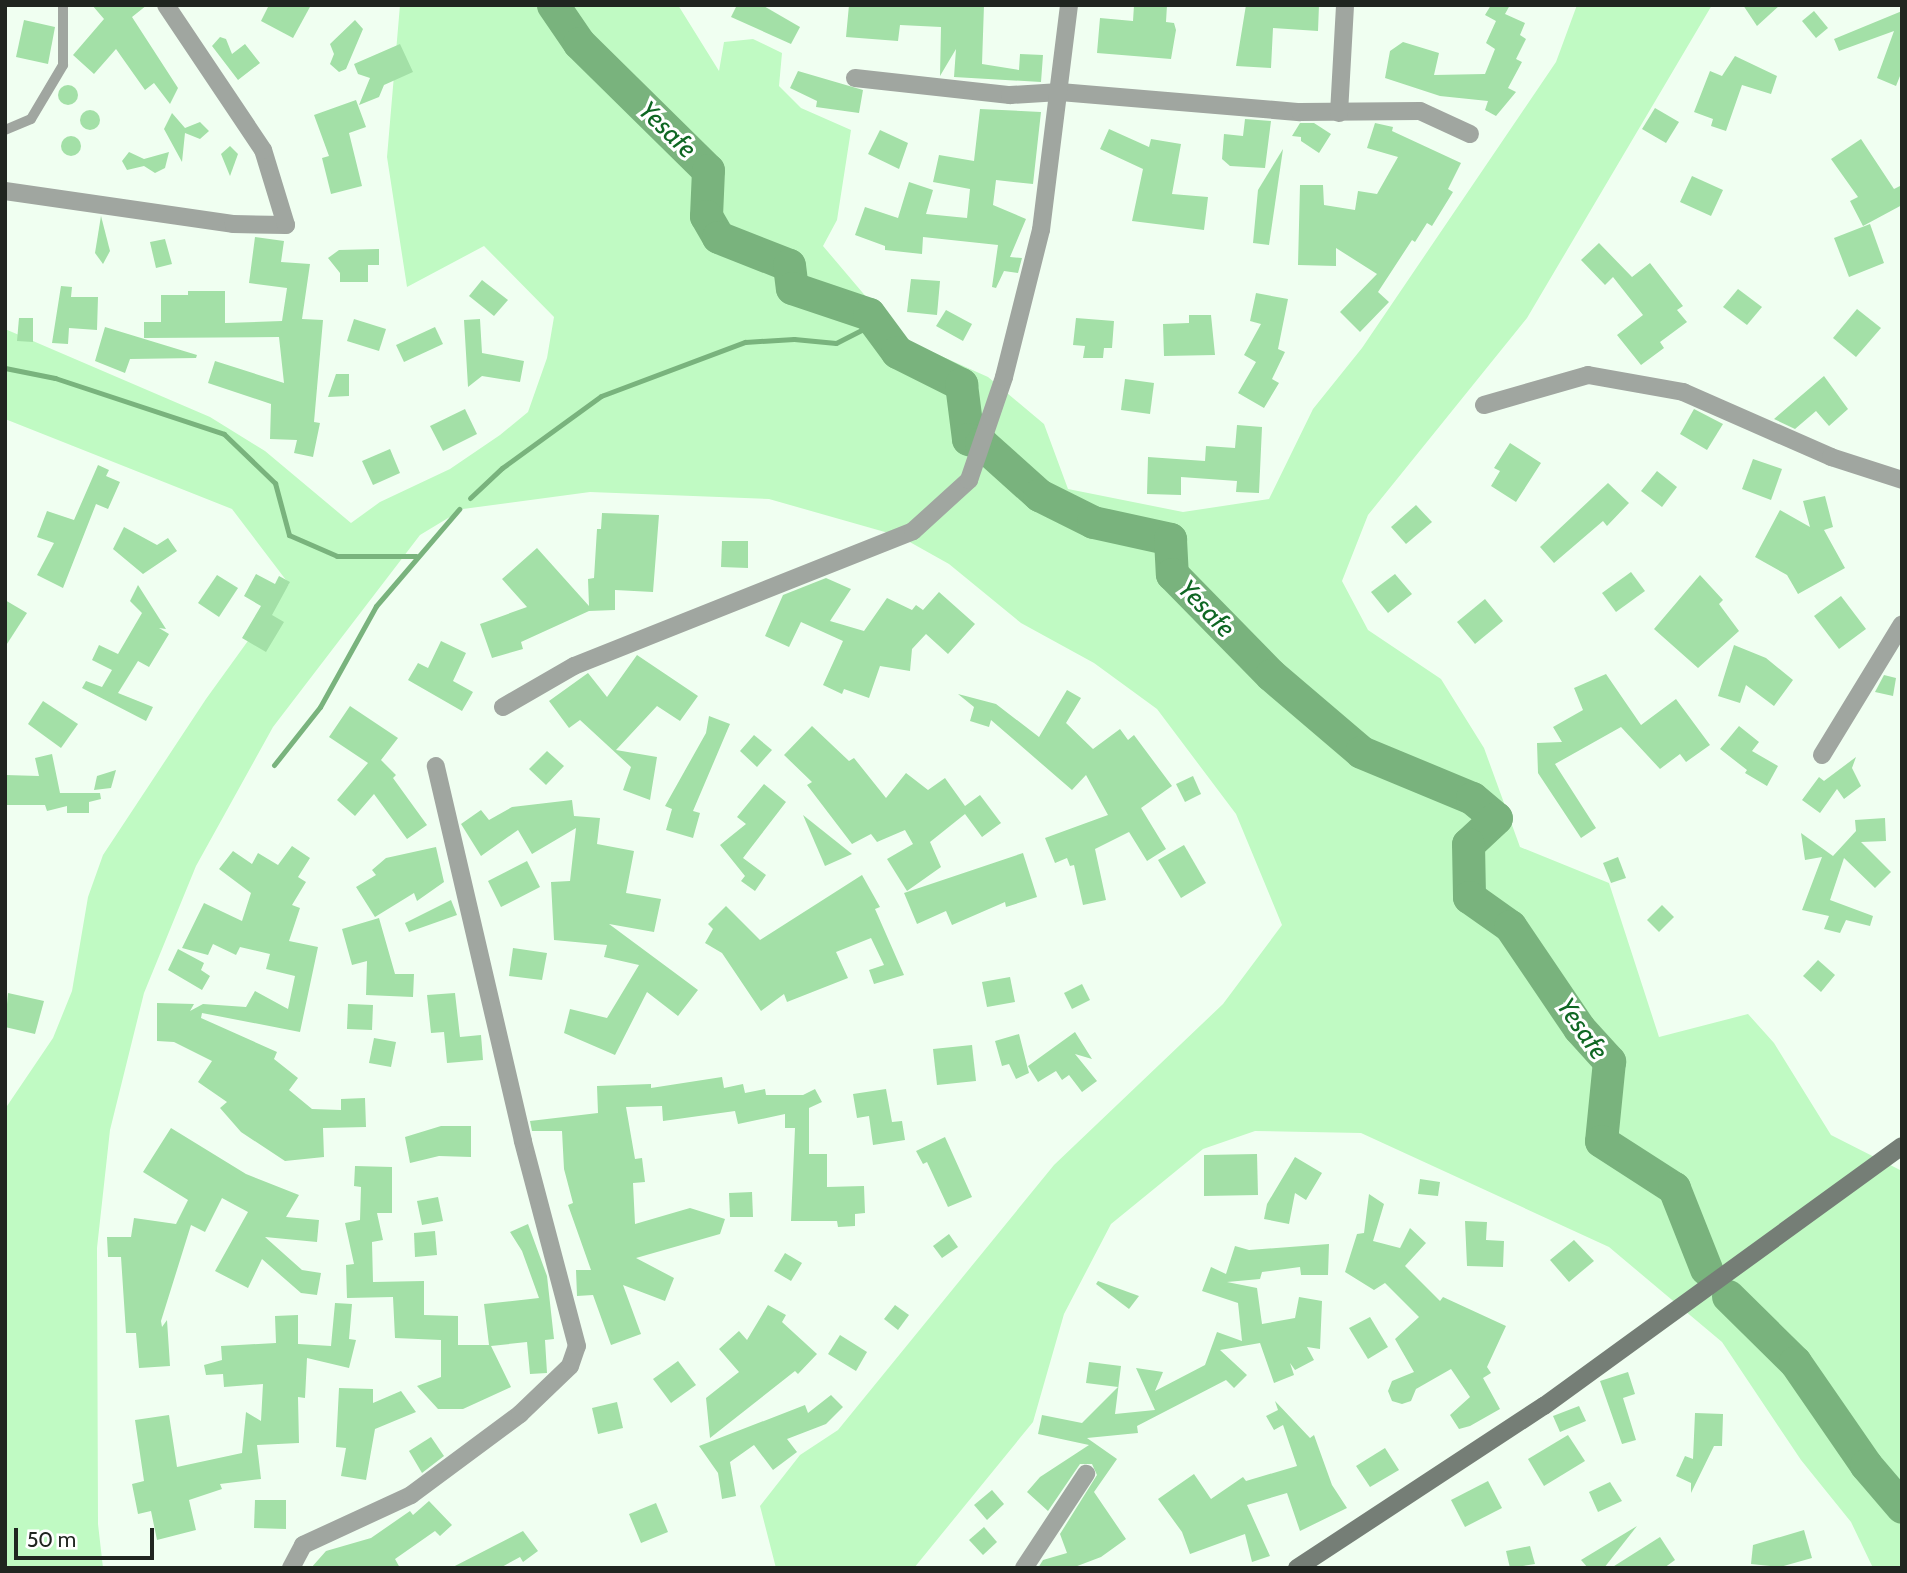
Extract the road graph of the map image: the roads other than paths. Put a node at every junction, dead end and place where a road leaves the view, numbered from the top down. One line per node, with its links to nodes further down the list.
1 (63, 5): 8 (lane)
2 (166, 5): 10 (street)
3 (1069, 5): 6 (street)
4 (1345, 5): 7 (street)
5 (855, 78): 6 (street)
6 (1060, 92): 7 (street); 14 (street)
7 (1339, 113): 9 (street)
8 (5, 130)
9 (1470, 134)
10 (5, 191)
11 (1484, 405): 12 (street)
12 (1902, 480)
13 (1902, 624): 15 (street)
14 (503, 707)
15 (1822, 755)
16 (436, 766): 19 (street)
17 (1902, 1146): 21 (street)
18 (1086, 1474): 20 (street)
19 (291, 1568)
20 (1024, 1568)
21 (1297, 1568)

